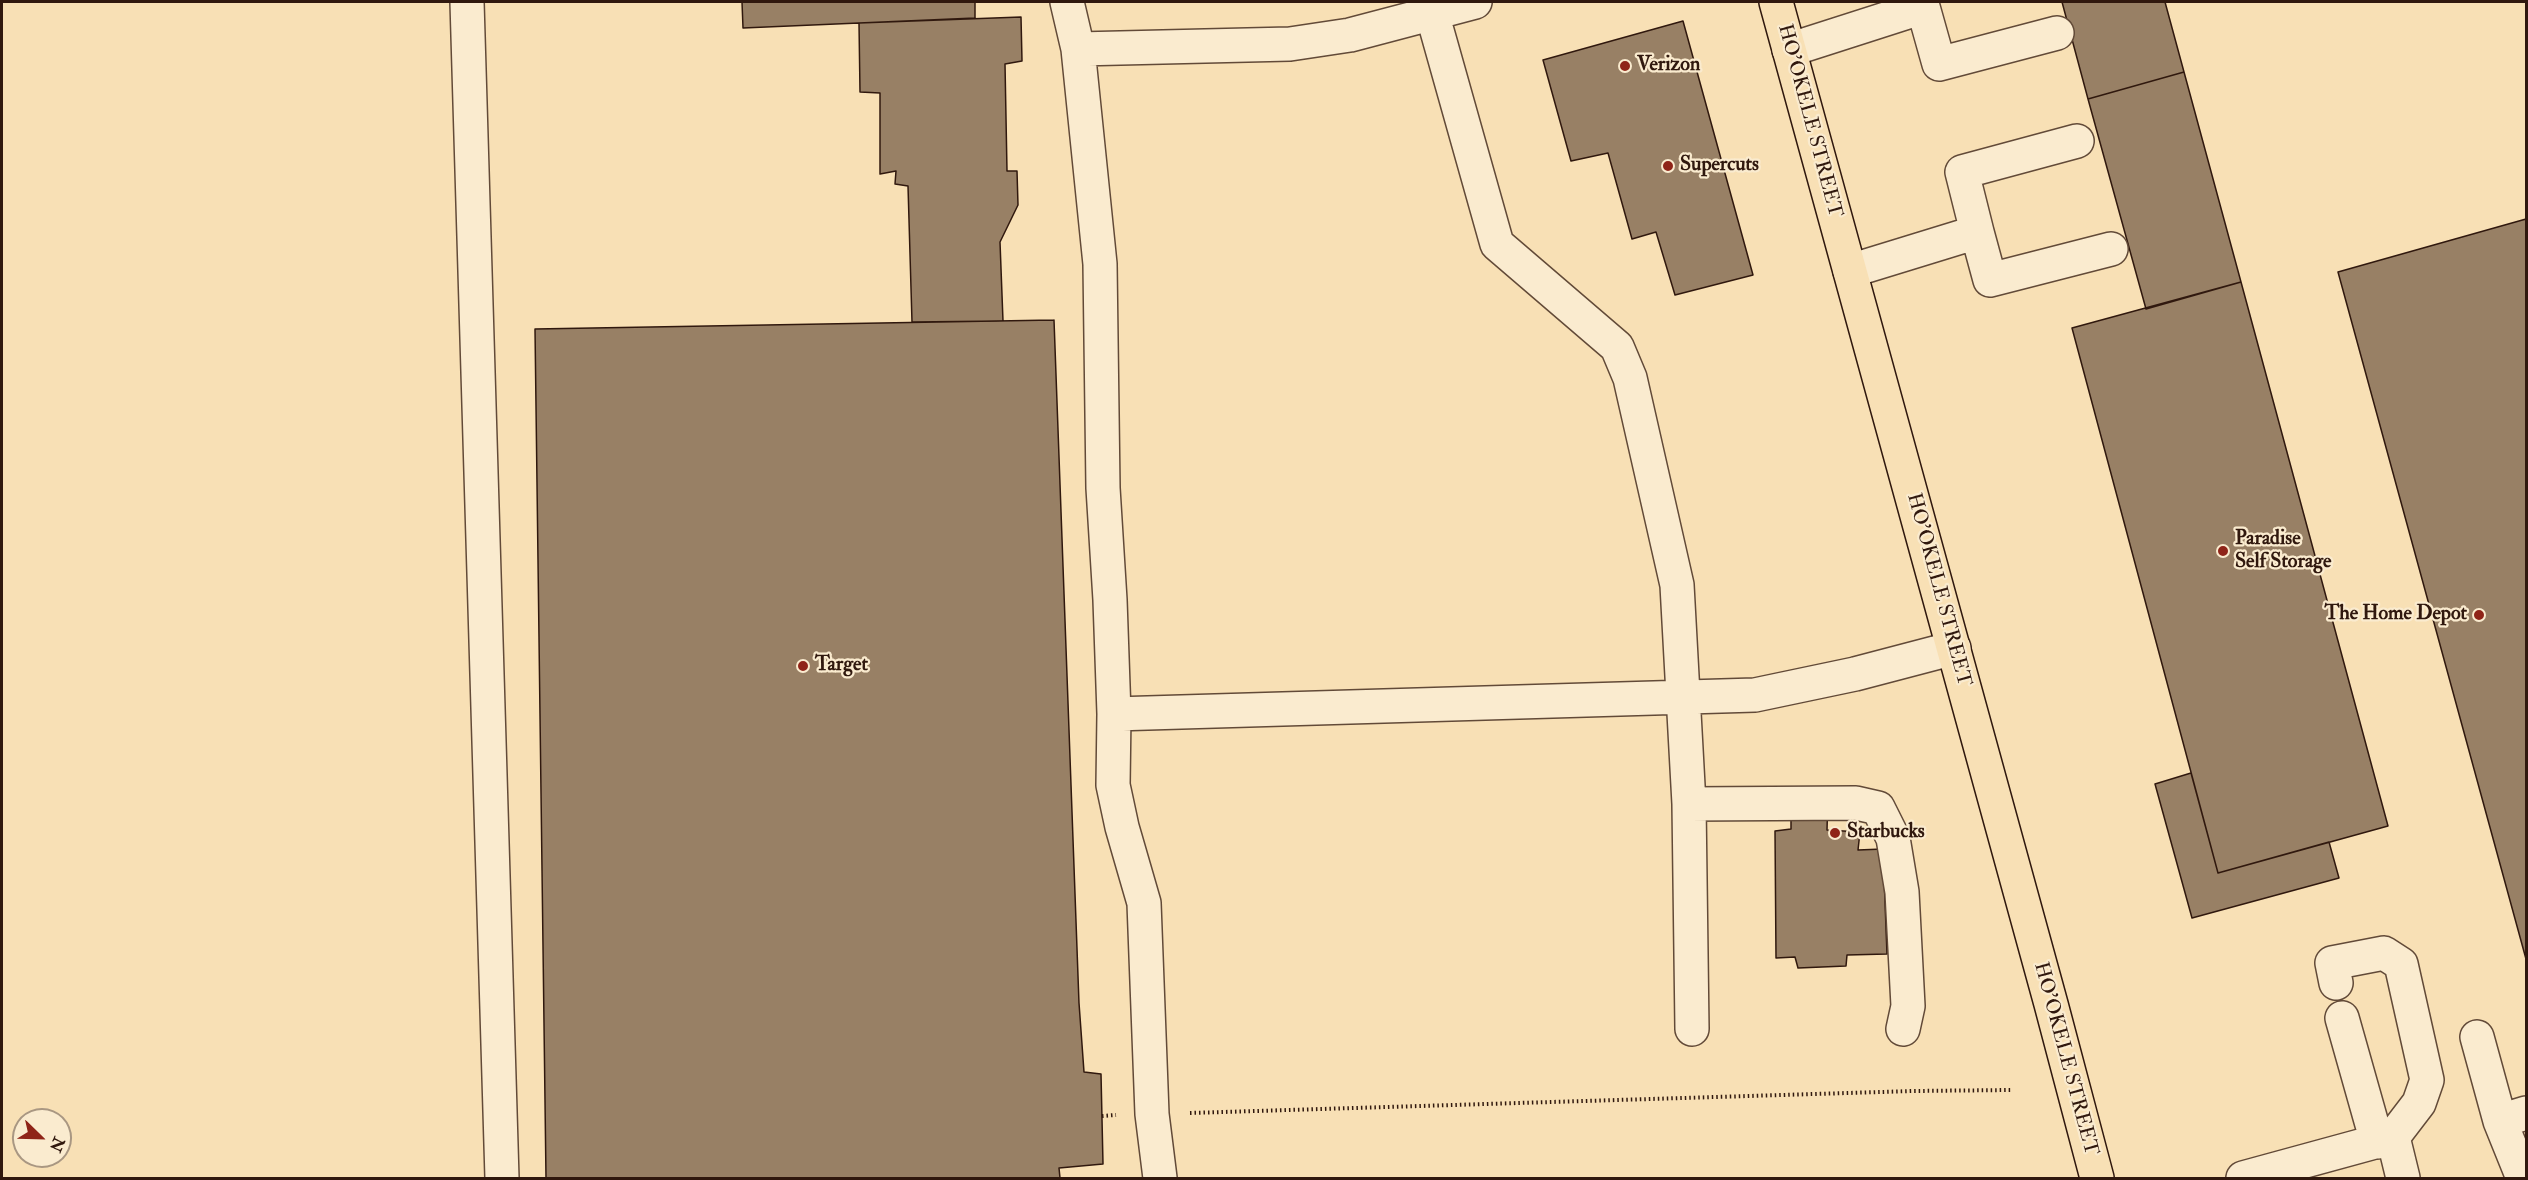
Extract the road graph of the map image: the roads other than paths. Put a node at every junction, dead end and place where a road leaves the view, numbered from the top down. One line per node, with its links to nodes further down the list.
1 (467, 2): 26 (lane)
2 (1067, 2): 8 (lane)
3 (1475, 2): 6 (lane)
4 (1776, 2): 9 (main road, HO'OKELE STREET)
5 (1922, 4): 7 (lane); 9 (lane)
6 (1432, 13): 8 (lane); 15 (lane)
7 (2057, 33)
8 (1078, 49): 16 (lane)
9 (1789, 50): 13 (main road, HO'OKELE STREET)
10 (2077, 141): 11 (lane)
11 (1977, 231): 12 (lane); 13 (lane)
12 (2111, 249)
13 (1850, 271): 14 (main road, HO'OKELE STREET)
14 (1954, 648): 15 (lane); 28 (main road, HO'OKELE STREET)
15 (1683, 698): 16 (lane); 17 (lane)
16 (1114, 714): 27 (lane)
17 (1689, 804): 20 (lane); 21 (lane)
18 (2336, 984): 24 (lane)
19 (2342, 1018): 24 (lane)
20 (1692, 1029)
21 (1903, 1029)
22 (2477, 1036): 23 (lane)
23 (2513, 1117): 30 (lane)
24 (2385, 1140): 25 (lane); 29 (lane)
25 (2253, 1177)
26 (502, 1179)
27 (1160, 1179)
28 (2097, 1179)
29 (2403, 1179)
30 (2523, 1179)

